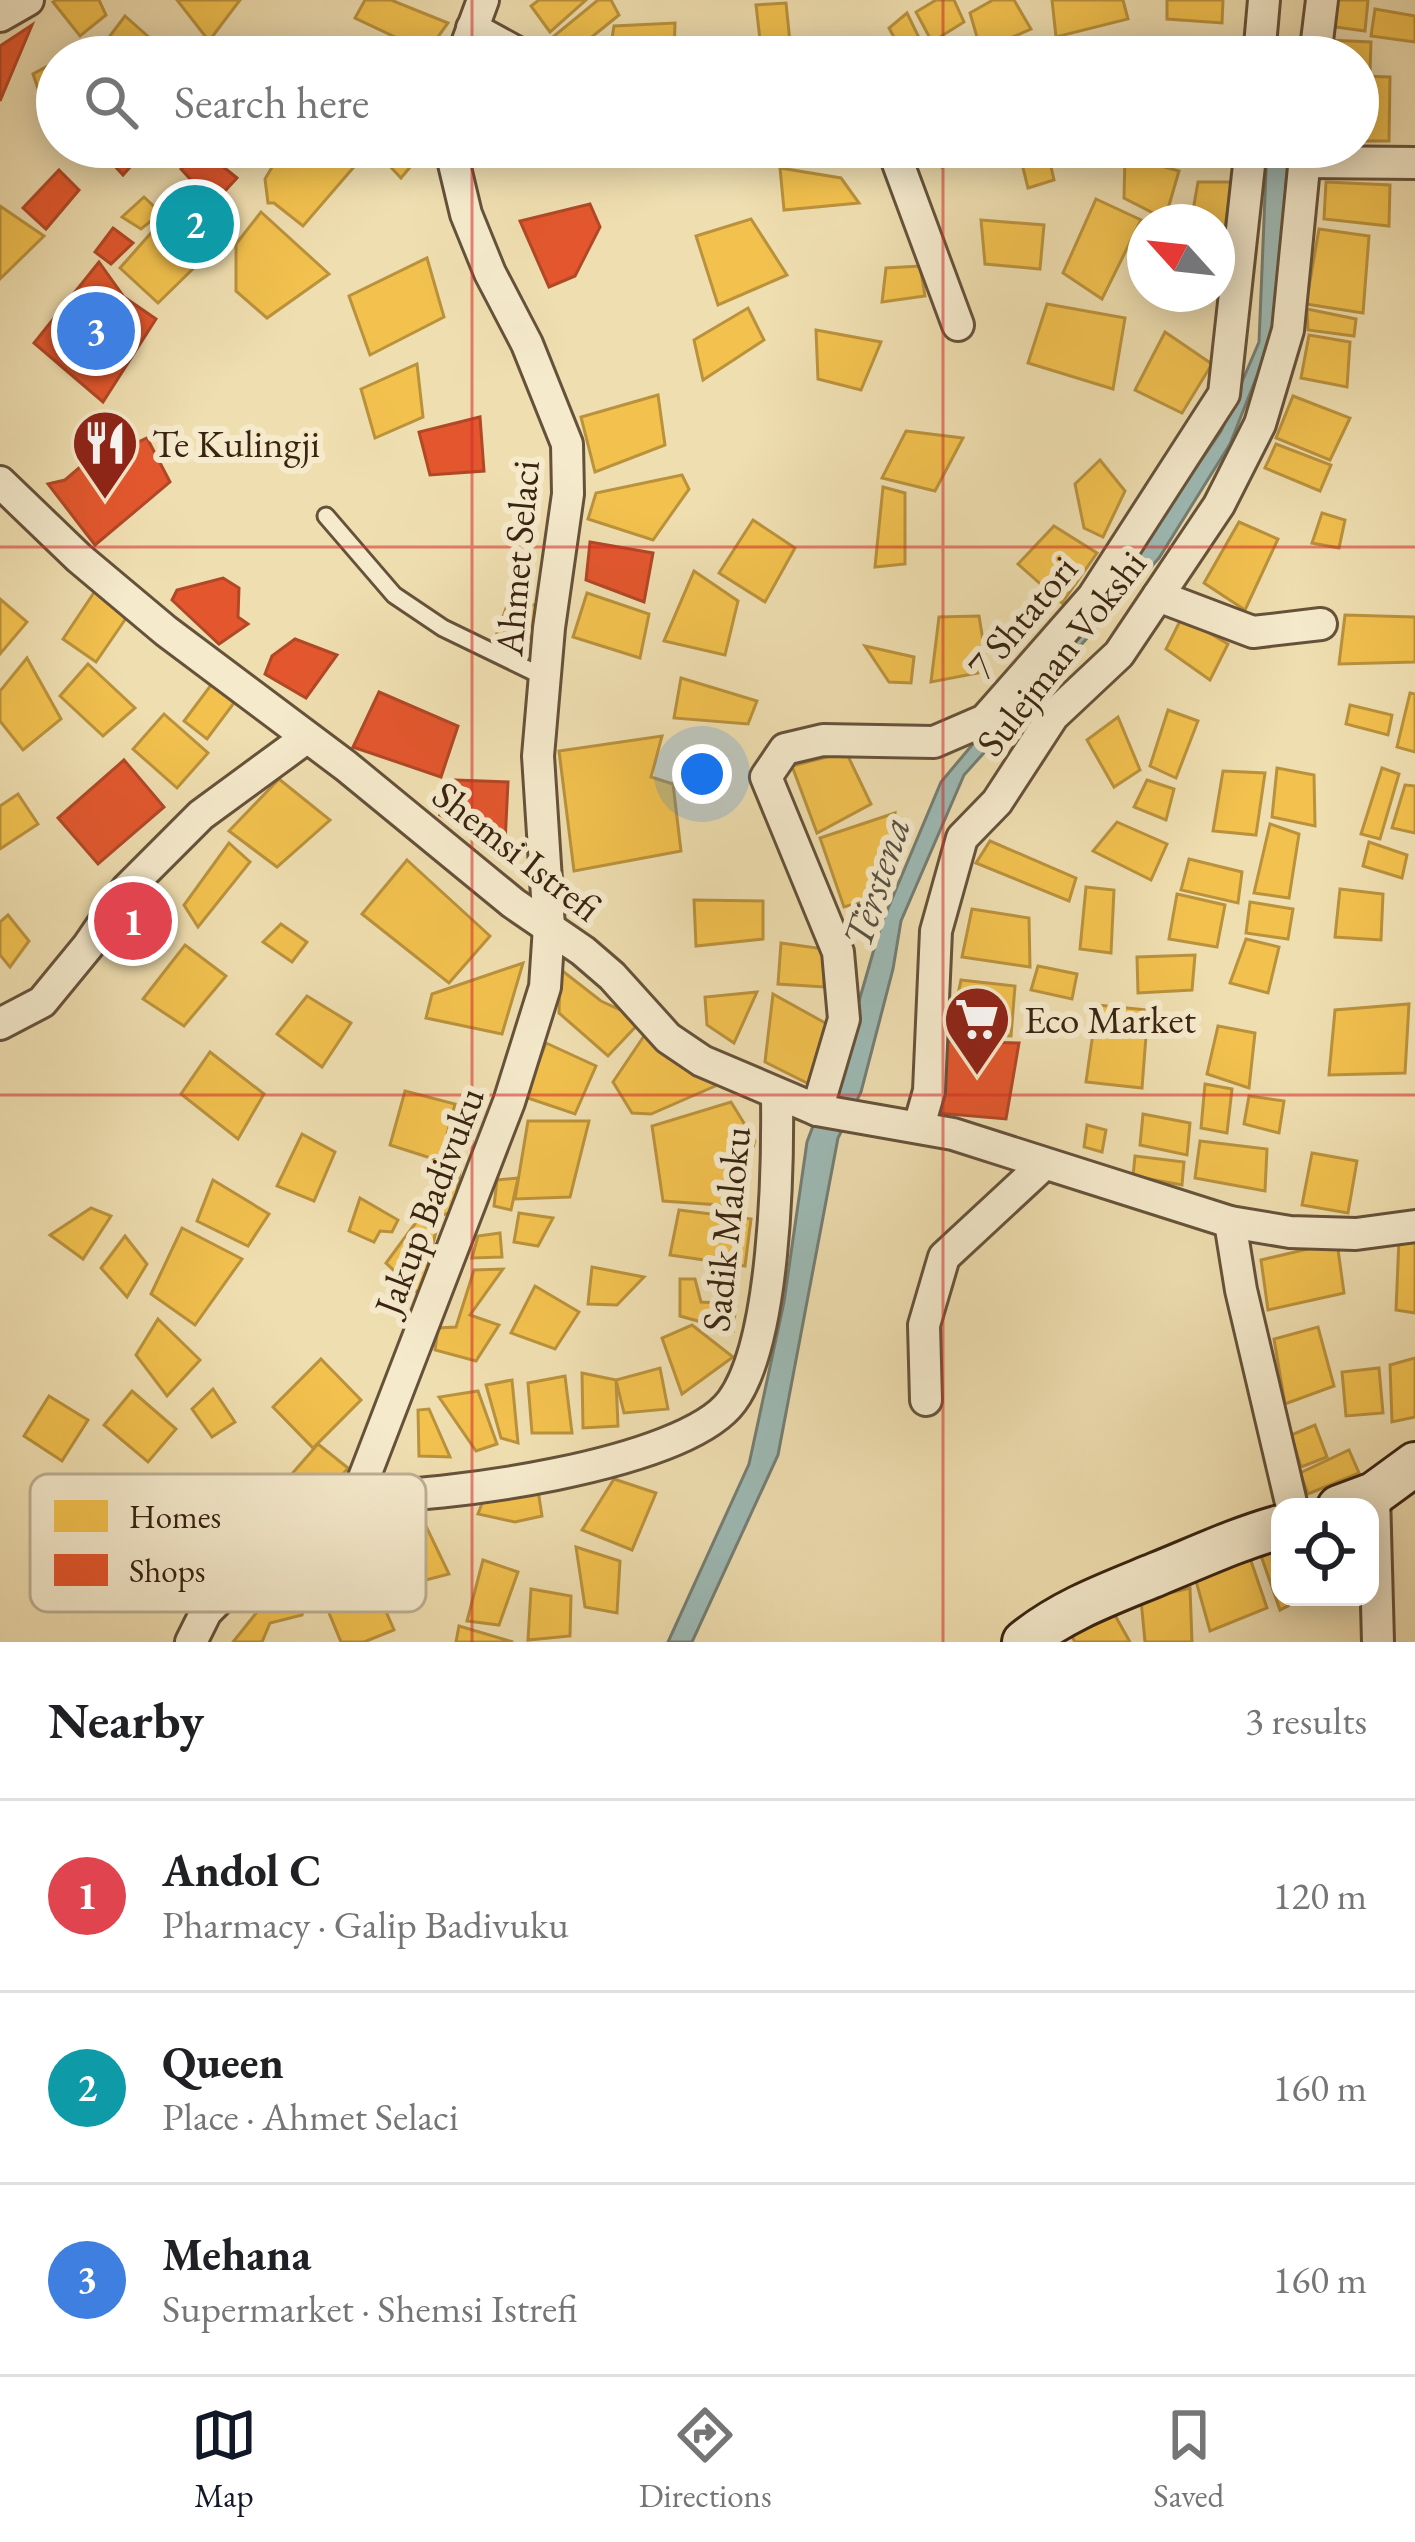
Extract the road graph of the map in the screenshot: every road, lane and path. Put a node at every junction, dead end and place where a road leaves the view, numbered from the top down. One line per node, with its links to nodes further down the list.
1 (28, 0): 4 (street)
2 (1264, 0): 5 (street)
3 (1322, 0): 6 (street)
4 (0, 16)
5 (1261, 36)
6 (1318, 36)
7 (1379, 160): 8 (street, Sulejman Vokshi)
8 (1415, 163)
9 (455, 168): 18 (street, Ahmet Selaci)
10 (900, 168): 13 (street)
11 (1249, 168): 23 (street, 7 Shtatori)
12 (1304, 168): 16 (street, Sulejman Vokshi)
13 (958, 325)
14 (0, 482): 19 (street, Shemsi Istrefi)
15 (326, 516): 18 (lane)
16 (1158, 596): 17 (street); 24 (street, Sulejman Vokshi)
17 (1321, 624)
18 (546, 678): 20 (street, Ahmet Selaci)
19 (306, 738): 20 (street, Shemsi Istrefi); 21 (street)
20 (549, 927): 22 (street, Shemsi Istrefi); 30 (street, Jakup Badivuku)
21 (0, 1024)
22 (777, 1096): 23 (street, Shemsi Istrefi); 31 (street, Sadik Maloku)
23 (817, 1110): 24 (street, Shemsi Istrefi)
24 (919, 1126): 25 (street, Shemsi Istrefi)
25 (1043, 1165): 26 (street, Shemsi Istrefi); 28 (street)
26 (1230, 1222): 27 (street, Shemsi Istrefi); 32 (street)
27 (1415, 1226)
28 (926, 1400)
29 (1415, 1464): 33 (street)
30 (365, 1474)
31 (426, 1494)
32 (1290, 1498)
33 (1359, 1498)
34 (1271, 1529): 37 (street)
35 (1372, 1606): 39 (street)
36 (206, 1612): 38 (street)
37 (1035, 1638)
38 (191, 1642)
39 (1378, 1642)

